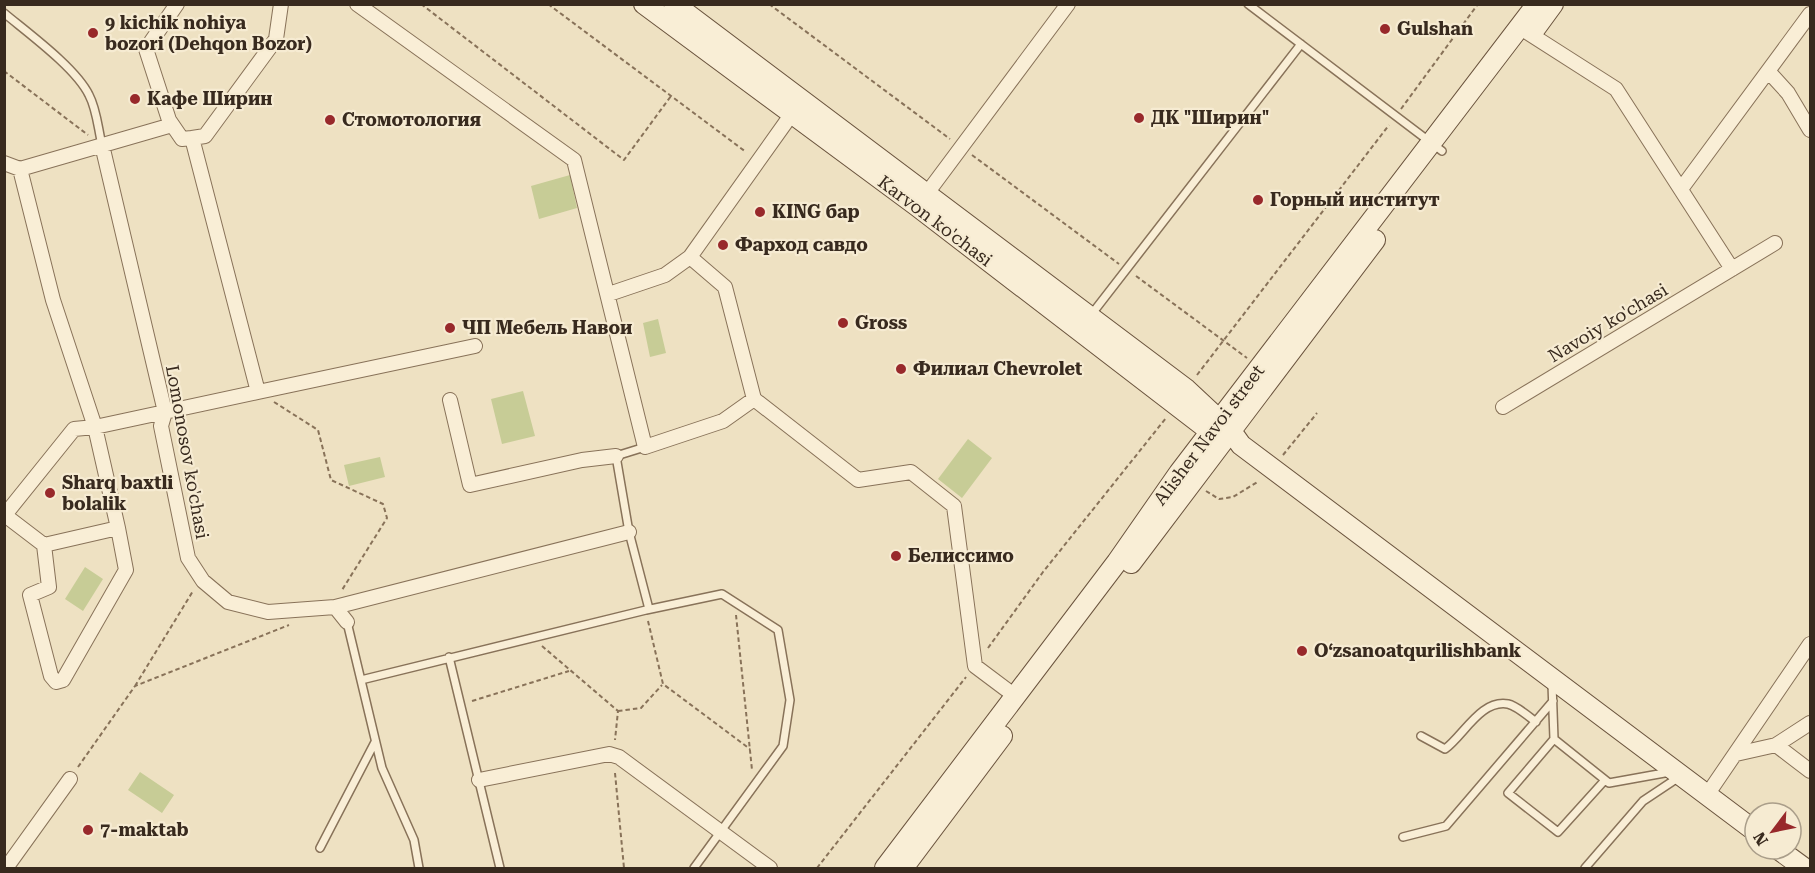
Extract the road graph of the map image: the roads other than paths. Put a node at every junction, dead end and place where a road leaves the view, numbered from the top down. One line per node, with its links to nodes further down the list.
1 (177, 4): 16 (street)
2 (281, 4): 18 (street)
3 (357, 4): 28 (street)
4 (644, 4): 15 (main road, Karvon ko'chasi)
5 (674, 4): 15 (main road)
6 (1068, 4): 24 (street)
7 (1248, 4): 13 (lane)
8 (1537, 4): 12 (main road, Alisher Navoi street)
9 (1553, 4): 12 (main road, Alisher Navoi street)
10 (4, 13): 19 (lane)
11 (1810, 14): 14 (street)
12 (1525, 31): 20 (main road, Alisher Navoi street); 23 (street)
13 (1301, 44): 20 (lane); 29 (lane)
14 (1768, 71): 17 (street); 23 (street)
15 (797, 107): 24 (main road, Karvon ko'chasi); 26 (street)
16 (172, 125): 18 (street); 19 (street)
17 (1810, 130)
18 (192, 138): 31 (street)
19 (102, 145): 22 (street); 35 (street, Lomonosov ko'chasi)
20 (1437, 147): 37 (main road, Alisher Navoi street); 37 (main road, Alisher Navoi street)
21 (4, 163): 22 (street)
22 (20, 169): 36 (street)
23 (1681, 189): 27 (street)
24 (922, 200): 29 (main road); 37 (main road, Karvon ko'chasi)
25 (1775, 243): 27 (street, Navoiy ko'chasi)
26 (690, 256): 28 (street); 32 (street)
27 (1732, 269): 34 (street, Navoiy ko'chasi)
28 (609, 294): 38 (street)
29 (1090, 316): 37 (main road)
30 (476, 345): 31 (street)
31 (258, 392): 35 (street)
32 (754, 399): 38 (street); 51 (street)
33 (450, 400): 39 (street)
34 (1503, 407)
35 (165, 412): 36 (street); 44 (street, Lomonosov ko'chasi)
36 (95, 427): 40 (street); 41 (street)
37 (1225, 434): 49 (main road); 51 (main road, Alisher Navoi street); 76 (main road, Alisher Navoi street)
38 (645, 447): 39 (lane)
39 (616, 456): 42 (lane)
40 (5, 516): 43 (street)
41 (118, 528): 43 (street); 43 (street)
42 (629, 531): 44 (street, Lomonosov ko'chasi); 45 (lane)
43 (44, 545)
44 (333, 608): 46 (street)
45 (647, 609): 48 (lane); 67 (lane)
46 (347, 622): 50 (lane)
47 (1810, 644): 59 (street)
48 (449, 657): 50 (lane); 63 (lane)
49 (1552, 679): 52 (lane); 61 (main road)
50 (361, 680): 57 (lane)
51 (1015, 696): 75 (main road, Alisher Navoi street)
52 (1553, 701): 53 (lane); 56 (lane)
53 (1536, 722): 55 (lane); 68 (lane)
54 (1810, 723): 58 (street)
55 (1421, 736)
56 (1554, 739): 64 (lane); 64 (lane)
57 (375, 742): 69 (lane); 71 (lane)
58 (1776, 745): 59 (street); 60 (street)
59 (1736, 754): 65 (street)
60 (1810, 771)
61 (1678, 774): 64 (lane); 65 (main road); 77 (lane)
62 (70, 779): 70 (street)
63 (479, 780): 67 (street); 72 (lane)
64 (1605, 780)
65 (1707, 795): 66 (main road)
66 (1743, 822)
67 (719, 831): 73 (lane); 74 (street)
68 (1403, 837)
69 (320, 848)
70 (6, 868)
71 (419, 868)
72 (500, 868)
73 (694, 868)
74 (770, 868)
75 (885, 868)
76 (903, 868)
77 (1585, 868)

